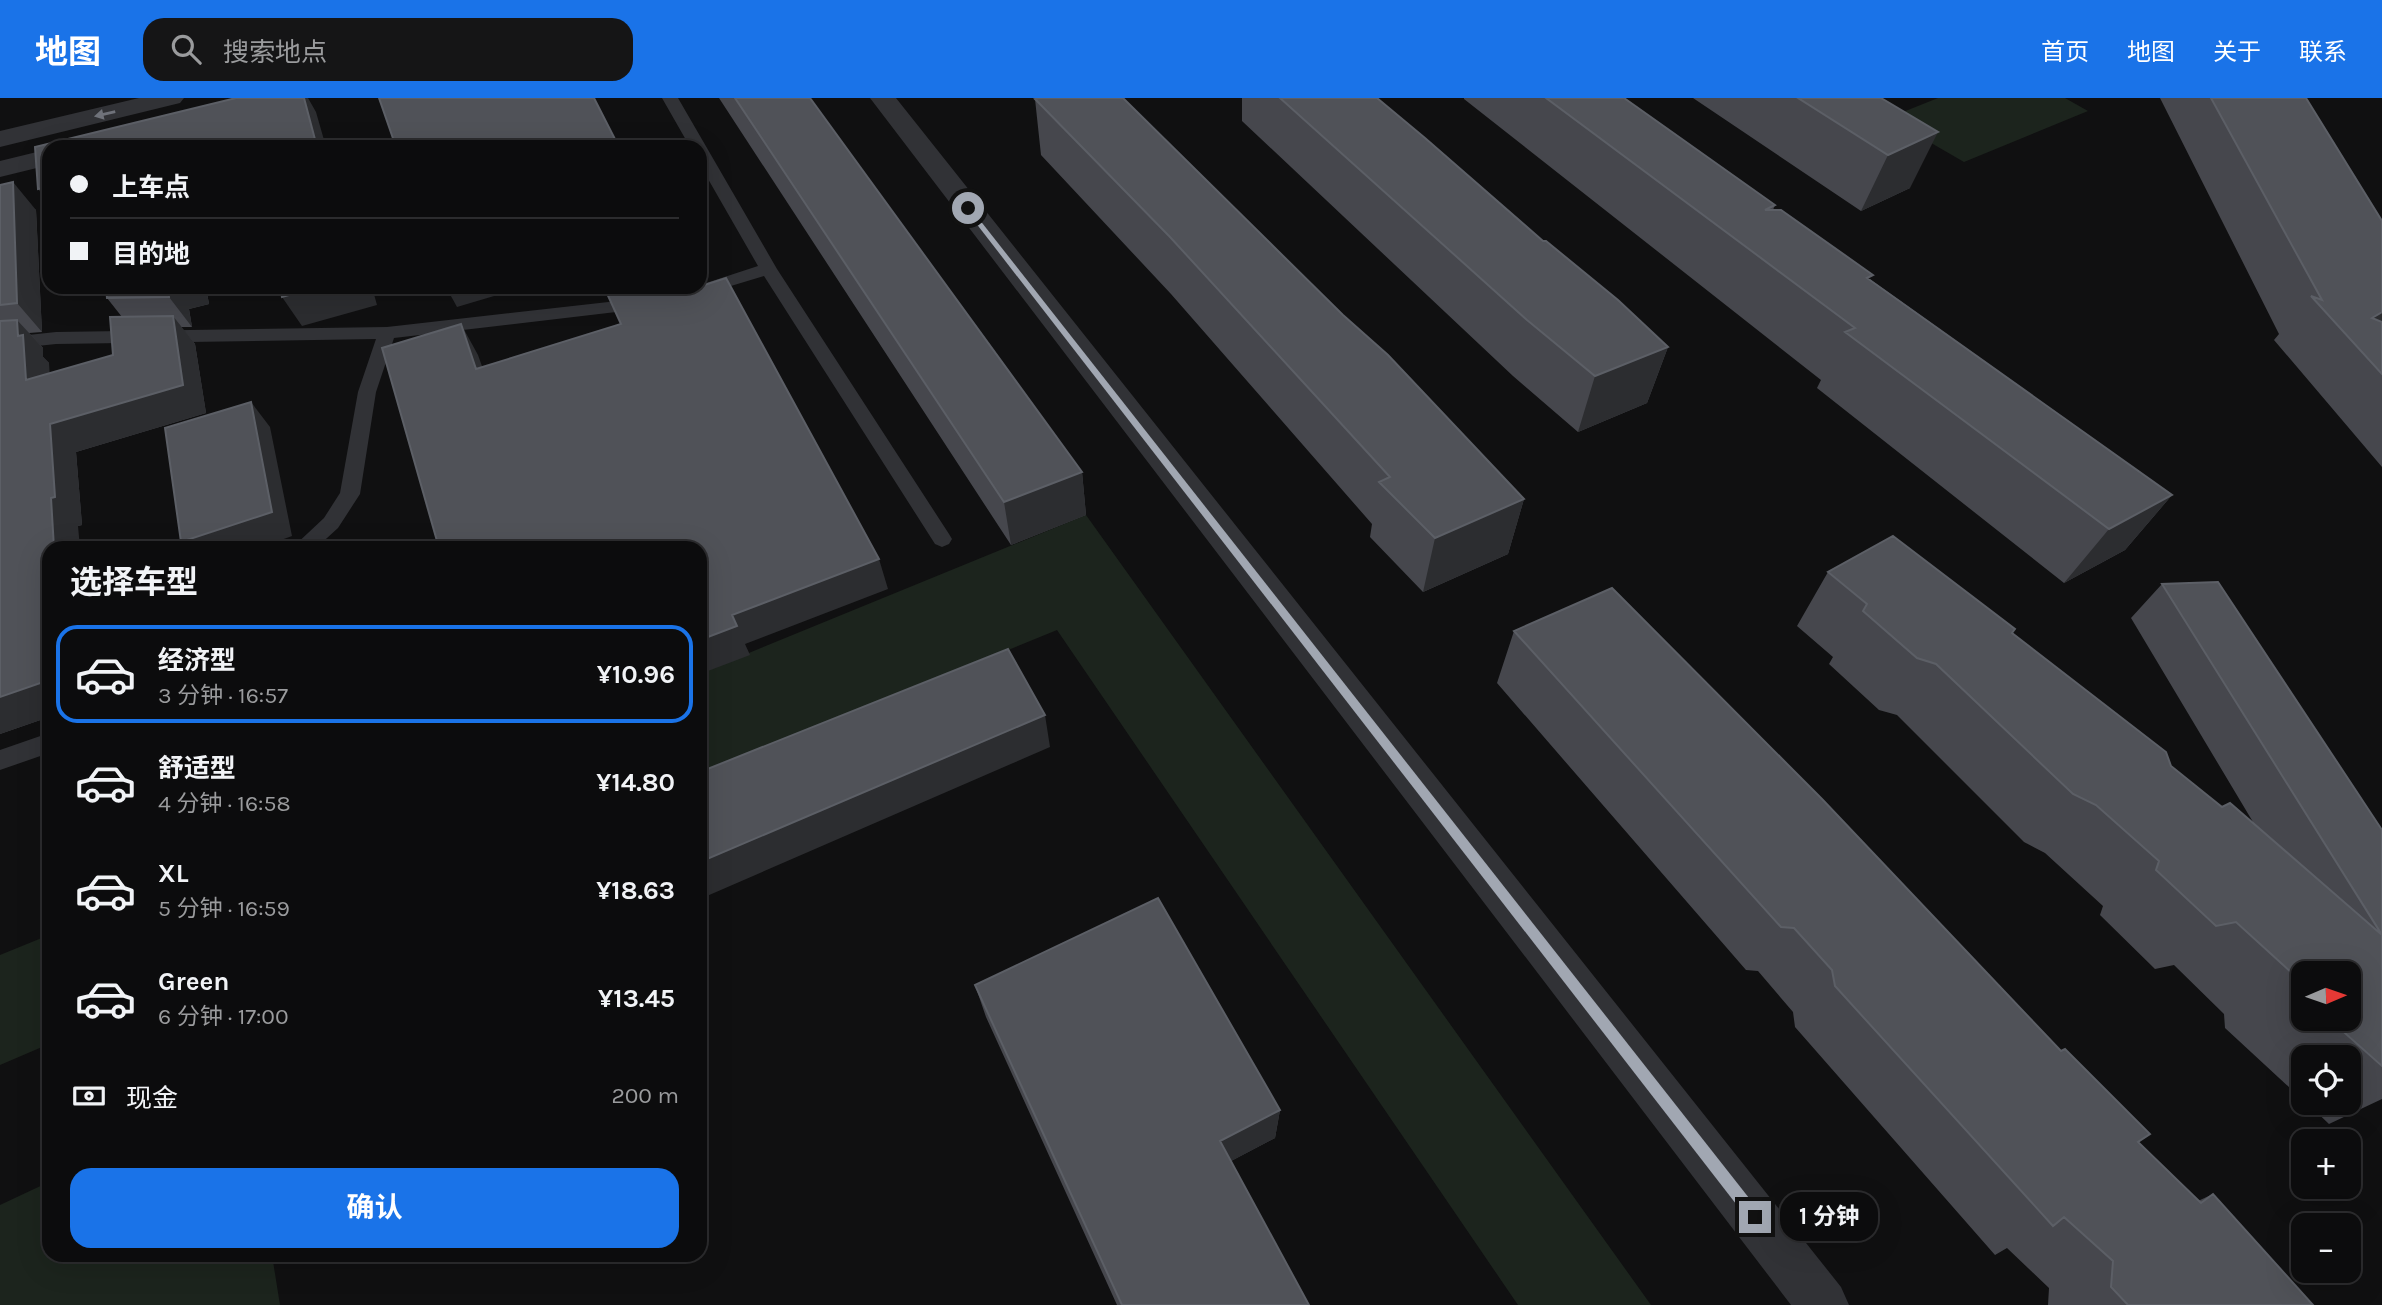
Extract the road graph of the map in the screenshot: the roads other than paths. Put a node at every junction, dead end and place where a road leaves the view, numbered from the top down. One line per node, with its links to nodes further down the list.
1 (171, 98): 4 (street, one-way to 4)
2 (670, 98): 5 (lane)
3 (883, 98): 18 (street)
4 (0, 139)
5 (694, 140)
6 (42, 158): 8 (street)
7 (707, 163): 9 (lane)
8 (0, 169)
9 (768, 269): 10 (lane); 14 (lane)
10 (707, 287)
11 (684, 294): 12 (lane)
12 (387, 333): 13 (lane); 15 (lane)
13 (0, 344)
14 (942, 539)
15 (310, 541)
16 (42, 745): 17 (lane)
17 (0, 760)
18 (1823, 1305)

